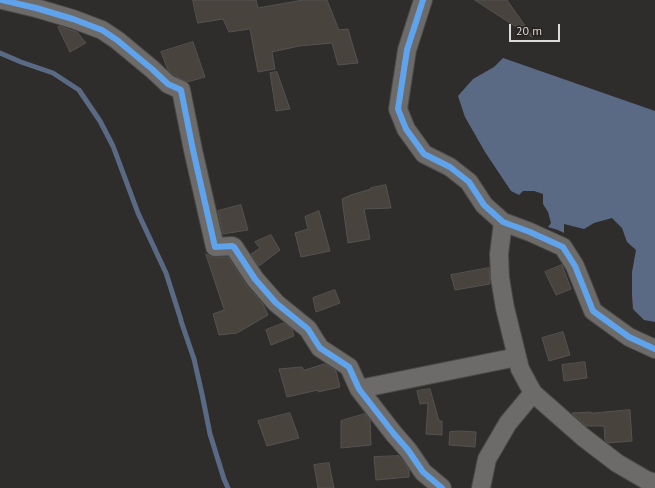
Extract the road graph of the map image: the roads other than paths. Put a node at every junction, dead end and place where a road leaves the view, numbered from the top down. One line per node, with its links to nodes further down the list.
1 (2, 0): 6 (street)
2 (423, 0): 3 (street)
3 (502, 222): 4 (street); 5 (street)
4 (655, 349)
5 (517, 358): 6 (street); 7 (street)
6 (359, 389): 9 (street)
7 (533, 393): 8 (street); 10 (street)
8 (655, 483)
9 (442, 488)
10 (482, 488)

